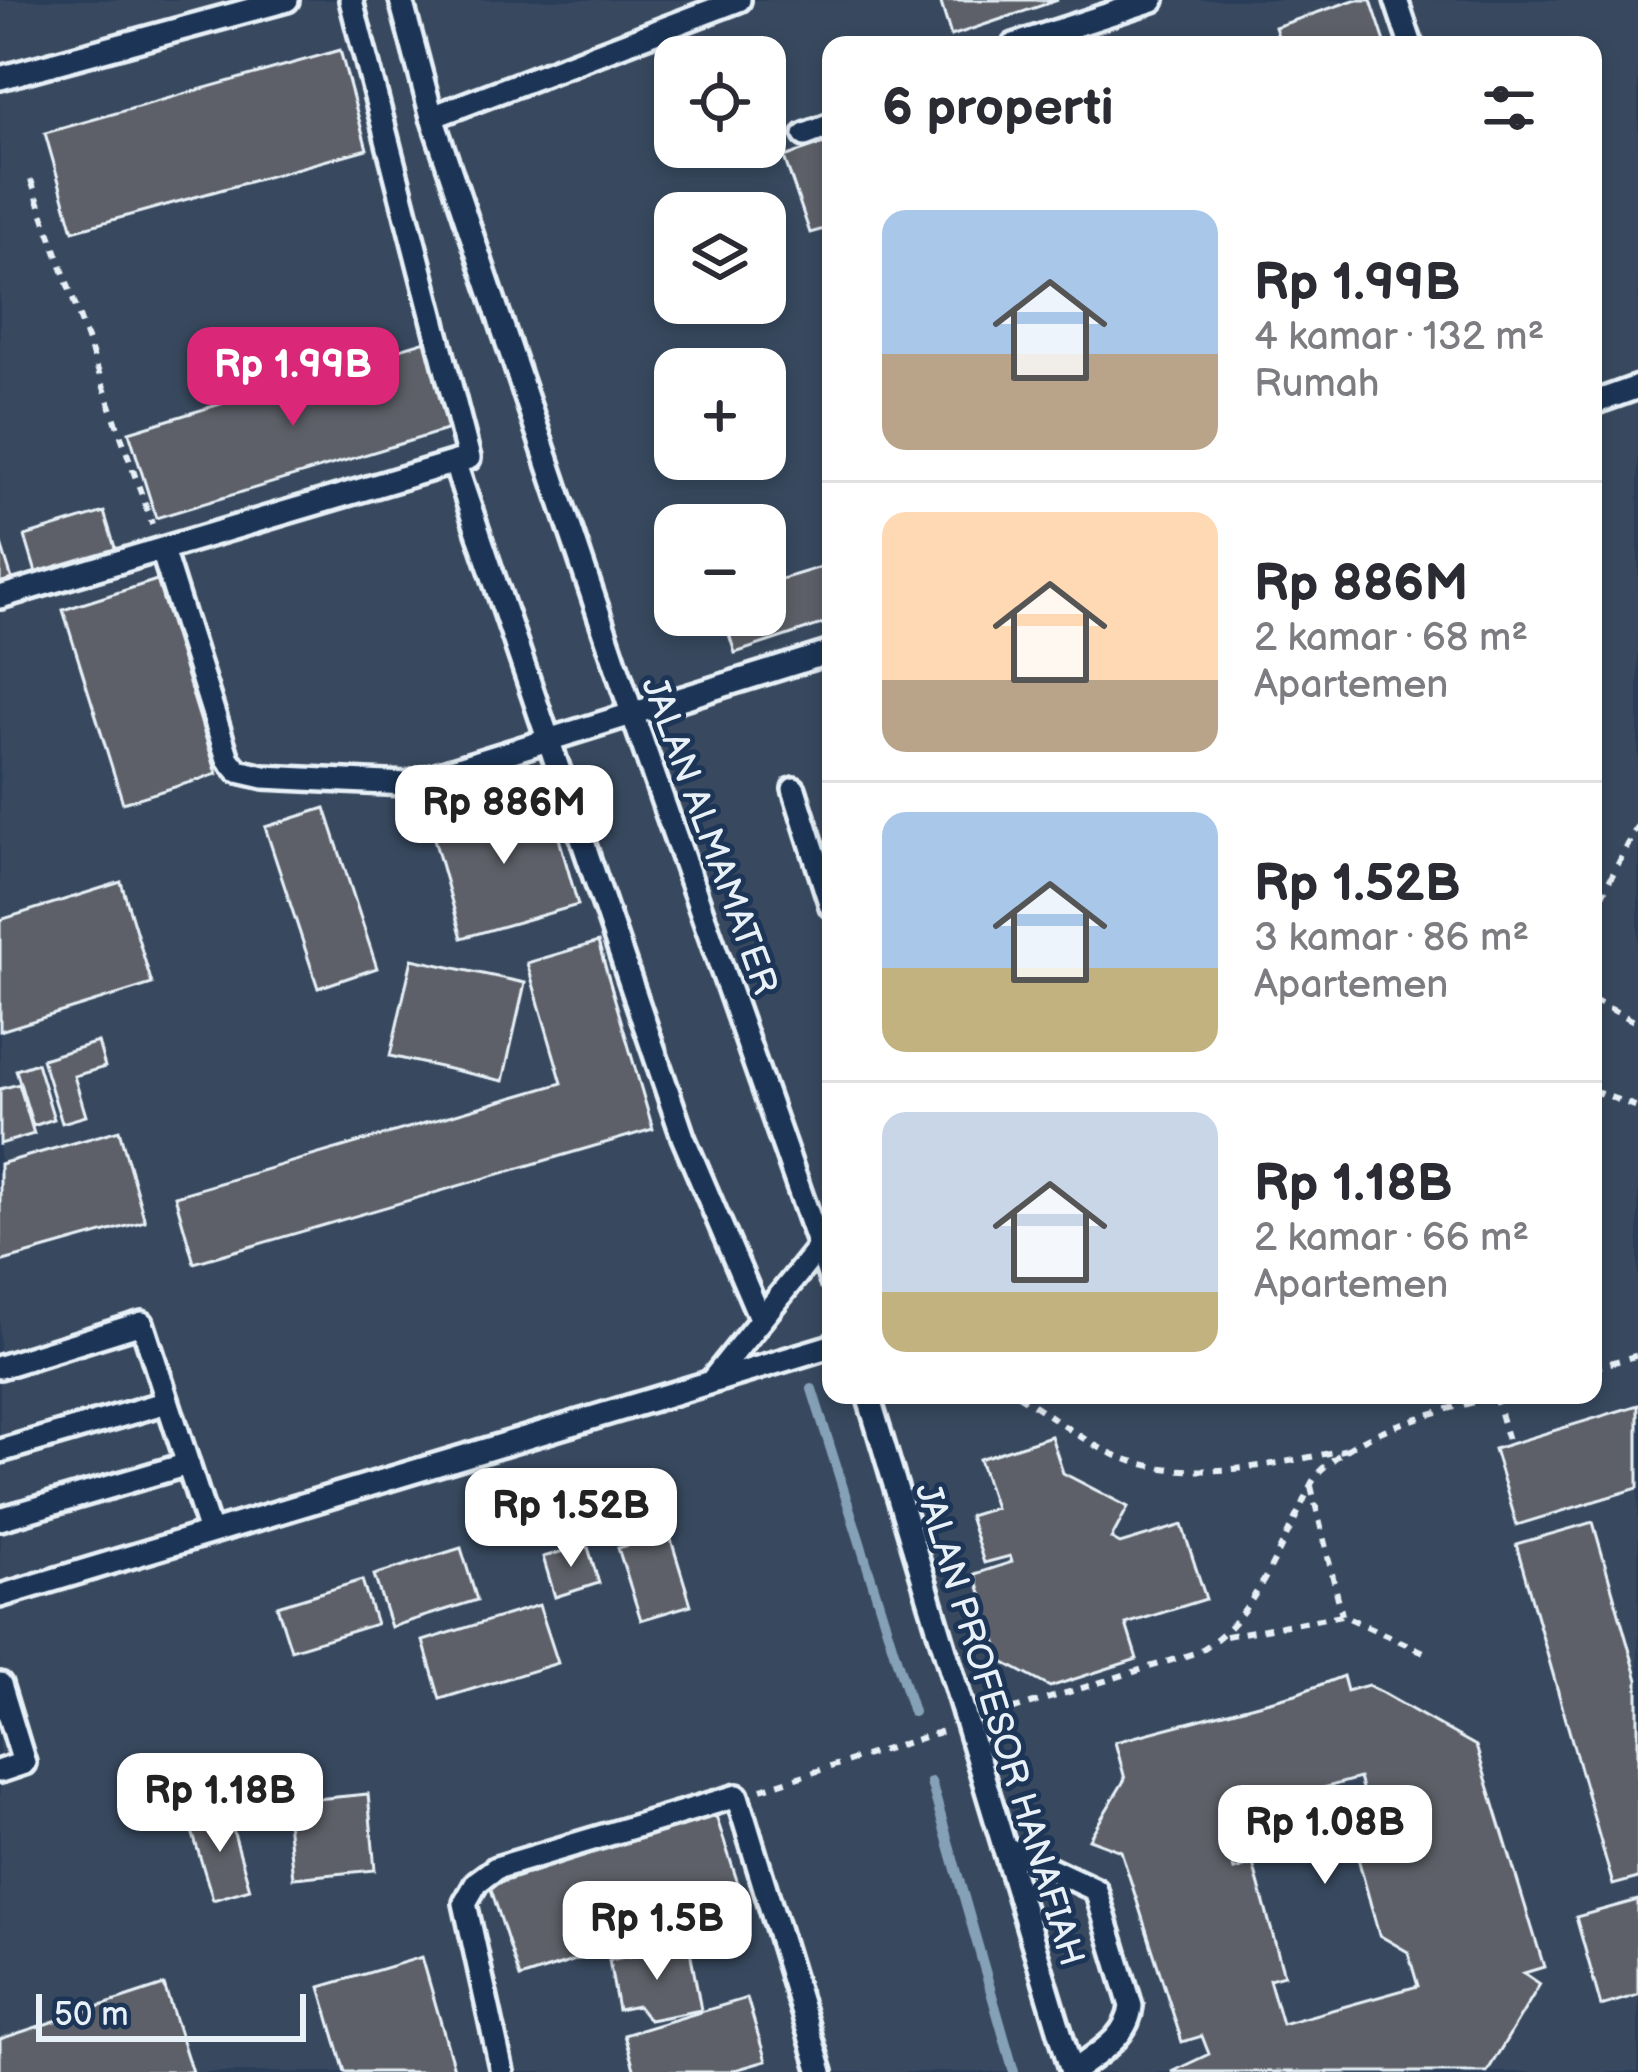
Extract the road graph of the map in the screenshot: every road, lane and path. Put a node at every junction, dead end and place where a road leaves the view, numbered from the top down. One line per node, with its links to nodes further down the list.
1 (287, 0): 9 (lane)
2 (351, 0): 16 (lane)
3 (401, 0): 10 (lane, JALAN ALMAMATER)
4 (739, 0): 10 (lane)
5 (1153, 0): 7 (lane)
6 (1396, 0): 8 (lane)
7 (1042, 36)
8 (1408, 36)
9 (0, 78)
10 (432, 117): 20 (lane, JALAN ALMAMATER)
11 (822, 128): 12 (lane)
12 (805, 135)
13 (31, 180): 17 (path)
14 (1638, 387): 15 (lane)
15 (1602, 400)
16 (455, 464): 17 (lane); 21 (lane)
17 (162, 550): 18 (lane); 21 (lane)
18 (0, 597)
19 (822, 655): 20 (lane)
20 (633, 716): 21 (lane); 30 (lane, JALAN ALMAMATER)
21 (547, 739): 32 (lane)
22 (794, 790): 24 (lane)
23 (1638, 825): 25 (path)
24 (822, 878)
25 (1602, 895)
26 (1602, 1005): 27 (path)
27 (1638, 1023)
28 (1602, 1094): 29 (path)
29 (1638, 1107)
30 (820, 1246): 31 (lane, JALAN ALMAMATER); 32 (lane)
31 (822, 1252)
32 (760, 1318): 37 (lane)
33 (822, 1349): 37 (lane)
34 (1638, 1355): 35 (path)
35 (1602, 1365)
36 (0, 1367): 38 (lane)
37 (713, 1379): 49 (lane)
38 (167, 1402): 45 (lane); 46 (lane)
39 (871, 1404): 55 (lane, JALAN PROFESOR HANAFIAH)
40 (1032, 1404): 44 (path)
41 (1469, 1404): 44 (path)
42 (1499, 1404): 43 (path)
43 (1509, 1444)
44 (1352, 1448): 47 (path)
45 (0, 1450)
46 (188, 1464): 48 (lane); 49 (lane)
47 (1311, 1486): 51 (path); 52 (path)
48 (0, 1519)
49 (210, 1532): 50 (lane)
50 (0, 1596)
51 (1342, 1615): 52 (path); 53 (path)
52 (1223, 1637): 55 (path)
53 (1424, 1652)
54 (1, 1692): 56 (lane)
55 (967, 1724): 57 (path); 58 (lane, JALAN PROFESOR HANAFIAH)
56 (0, 1771)
57 (737, 1796): 59 (lane); 60 (lane)
58 (1004, 1847): 61 (lane, JALAN PROFESOR HANAFIAH); 61 (lane)
59 (502, 2072)
60 (821, 2072)
61 (1072, 2072)

